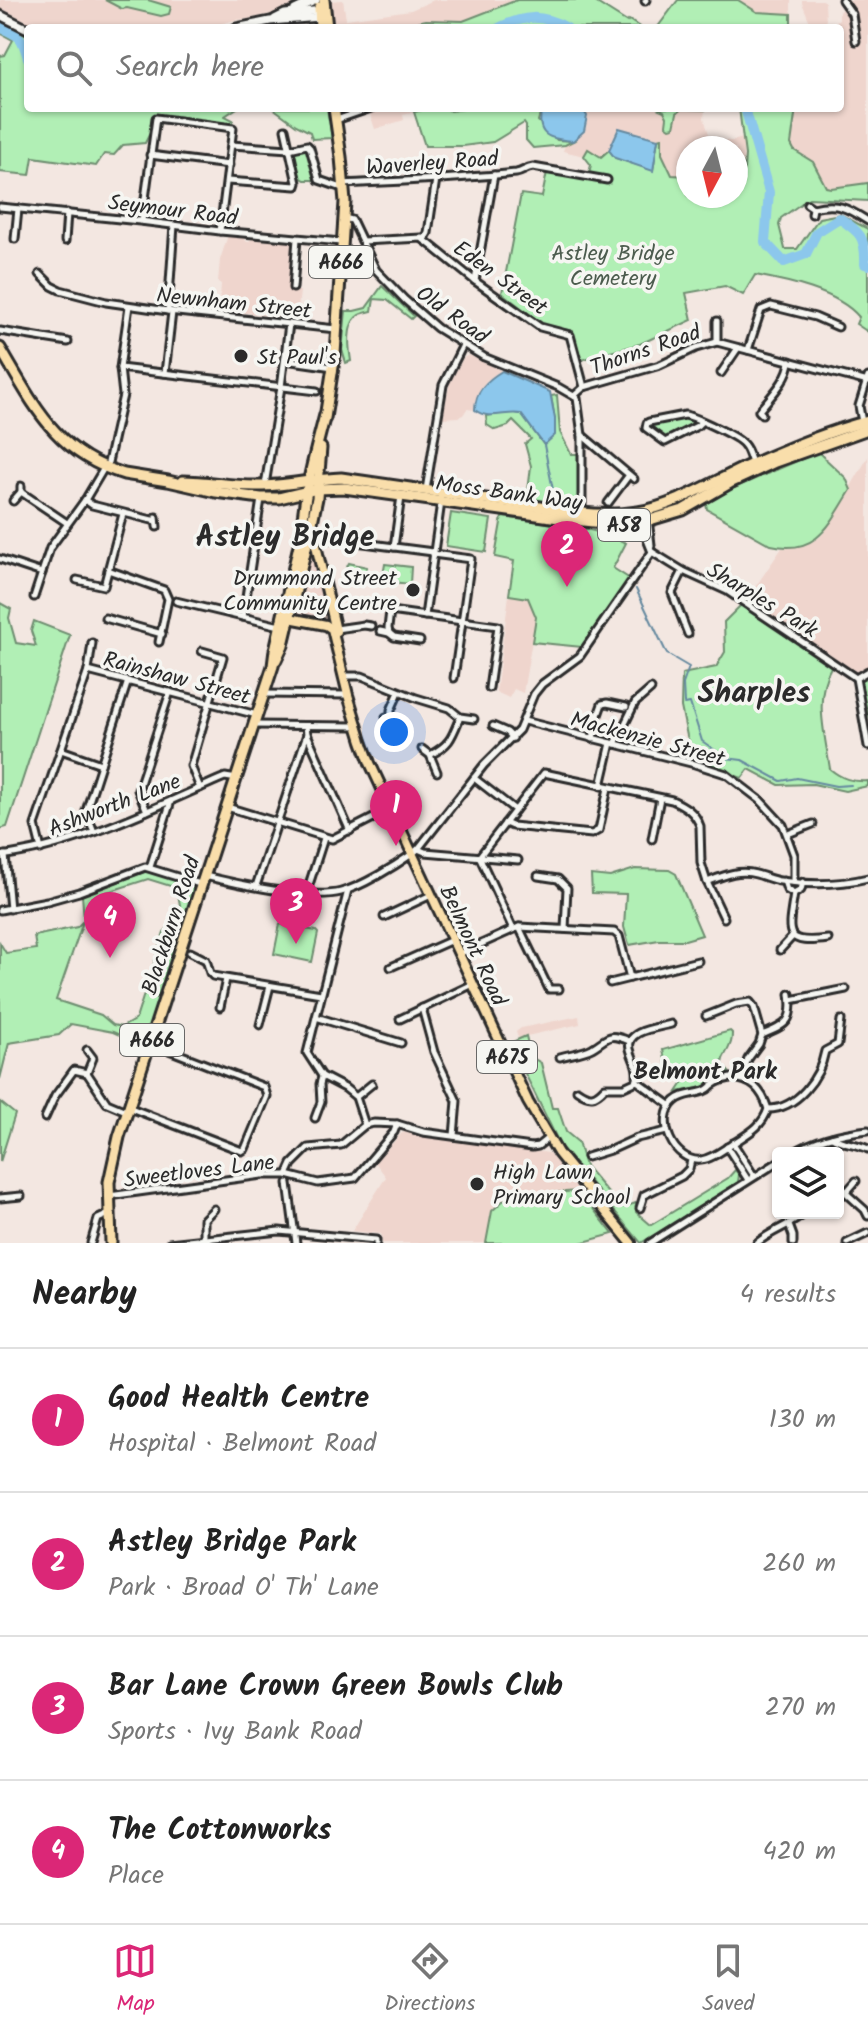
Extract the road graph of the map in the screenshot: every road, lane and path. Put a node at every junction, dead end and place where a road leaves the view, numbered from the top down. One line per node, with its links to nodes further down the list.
1 (842, 0): 7 (street)
2 (322, 12): 4 (street); 4 (street)
3 (0, 15): 6 (street)
4 (270, 21): 5 (street)
5 (255, 24)
6 (24, 27)
7 (856, 41)
8 (335, 112): 10 (highway, Blackburn Road / A666)
9 (359, 112): 10 (street)
10 (336, 120): 20 (highway, Blackburn Road / A666)
11 (285, 129): 13 (street)
12 (231, 145): 13 (street); 14 (street); 15 (street)
13 (289, 149): 19 (street); 20 (street)
14 (150, 155): 15 (street); 26 (street)
15 (229, 165): 19 (street)
16 (494, 175): 17 (street, Waverley Road); 18 (street, Waverley Road); 38 (street)
17 (436, 179): 20 (street, Waverley Road); 32 (street)
18 (607, 180)
19 (227, 181): 29 (street)
20 (345, 187): 25 (highway, Blackburn Road / A666)
21 (0, 207): 22 (street, Seymour Road)
22 (18, 209): 24 (street, Seymour Road); 30 (street)
23 (811, 209): 27 (street)
24 (67, 213): 26 (street, Seymour Road); 33 (street)
25 (344, 218): 34 (street, Old Road); 35 (highway, Blackburn Road / A666)
26 (142, 221): 28 (street, Seymour Road)
27 (868, 221)
28 (174, 225): 29 (street, Seymour Road); 42 (street)
29 (220, 231): 31 (street, Seymour Road)
30 (15, 239)
31 (297, 239): 35 (street, Seymour Road); 40 (street)
32 (424, 240): 34 (street, Eden Street); 38 (street, Eden Street)
33 (65, 241)
34 (362, 241): 50 (street, Old Road)
35 (342, 242): 46 (highway, Blackburn Road / A666)
36 (40, 274): 37 (street)
37 (46, 280): 39 (street); 41 (street, Newnham Street)
38 (475, 281): 62 (street, Eden Street)
39 (39, 286)
40 (293, 288)
41 (129, 306): 42 (street, Newnham Street); 57 (street)
42 (170, 311): 44 (street, Newnham Street); 58 (street)
43 (717, 321): 49 (street)
44 (289, 324): 46 (street, Newnham Street); 54 (street)
45 (838, 327): 52 (street)
46 (336, 329): 56 (highway, Blackburn Road / A666)
47 (0, 331): 48 (street)
48 (68, 342)
49 (717, 342): 51 (street, Thorns Road); 62 (street, Thorns Road)
50 (463, 345): 64 (street, Old Road); 77 (street)
51 (738, 347): 52 (street, Thorns Road); 59 (street)
52 (748, 350): 55 (street, Thorns Road)
53 (2, 355): 72 (highway, A58)
54 (285, 360): 56 (street); 61 (street)
55 (790, 361): 60 (street, Thorns Road); 65 (street)
56 (333, 367): 66 (highway, Blackburn Road / A666)
57 (120, 368): 58 (street); 72 (street)
58 (165, 373): 61 (street)
59 (721, 373)
60 (868, 380): 68 (street)
61 (281, 387): 63 (street); 75 (street)
62 (584, 387): 64 (street, Thorns Road)
63 (317, 391)
64 (576, 396): 69 (street)
65 (762, 414)
66 (325, 415): 70 (highway, Blackburn Road / A666); 76 (highway, Blackburn Road)
67 (702, 421): 67 (street); 71 (street)
68 (866, 426): 71 (highway, Moss Bank Way / A58); 91 (highway, Moss Bank Way / A58)
69 (582, 435): 84 (street); 86 (street)
70 (321, 453): 73 (highway); 76 (highway, Blackburn Road / A666)
71 (752, 464): 85 (highway, Moss Bank Way / A58)
72 (105, 468): 74 (highway, A58); 81 (street)
73 (341, 478): 76 (highway, Moss Bank Way / A58); 77 (highway, Moss Bank Way / A58)
74 (168, 481): 75 (highway, A58); 79 (highway, A58)
75 (265, 486): 76 (highway, A58)
76 (313, 486): 78 (highway, Moss Bank Way / A58); 80 (highway, A58); 88 (highway, Blackburn Road); 92 (highway, Blackburn Road / A666)
77 (426, 495): 78 (highway, Moss Bank Way / A58); 83 (highway, Moss Bank Way / A58); 86 (highway, Moss Bank Way / A58)
78 (401, 496): 94 (street)
79 (261, 498): 80 (highway, A58); 105 (street)
80 (279, 498): 88 (highway)
81 (85, 500): 87 (street); 90 (street)
82 (13, 501): 90 (street)
83 (441, 501): 91 (highway, Moss Bank Way / A58); 96 (street)
84 (608, 503)
85 (641, 511): 86 (highway, Moss Bank Way / A58); 91 (street); 91 (street)
86 (582, 513)
87 (123, 514): 89 (street); 98 (street)
88 (303, 514): 92 (highway, Blackburn Road)
89 (156, 522)
90 (67, 523): 100 (street)
91 (644, 523): 95 (street)
92 (307, 529): 108 (highway, Blackburn Road / A666); 110 (main road)
93 (325, 538): 94 (street)
94 (394, 547): 96 (street)
95 (652, 552): 99 (street, Sharples Park); 137 (street)
96 (433, 553): 104 (street); 107 (street)
97 (0, 557): 100 (street)
98 (108, 570): 101 (street); 113 (street)
99 (683, 571): 114 (street); 123 (street, Sharples Park)
100 (42, 573): 102 (street)
101 (82, 579)
102 (34, 597)
103 (181, 612): 105 (street)
104 (425, 616): 107 (street); 112 (street)
105 (243, 617): 108 (street)
106 (105, 618): 113 (street)
107 (462, 621): 122 (street); 125 (street)
108 (286, 623): 110 (main road); 129 (highway, Blackburn Road / A666)
109 (371, 626): 110 (street)
110 (332, 630): 121 (main road, Belmont Road / A675)
111 (380, 631): 112 (street)
112 (389, 633): 115 (street)
113 (162, 634): 116 (street)
114 (688, 634)
115 (420, 641)
116 (159, 642)
117 (92, 643): 119 (street)
118 (202, 651): 131 (street)
119 (88, 671): 124 (street, Rainshaw Street); 147 (street)
120 (868, 671): 123 (street)
121 (344, 676): 128 (street); 130 (main road, Belmont Road / A675)
122 (454, 678)
123 (856, 678): 145 (street)
124 (128, 681): 127 (street, Rainshaw Street); 149 (street)
125 (489, 688)
126 (652, 688): 144 (street)
127 (170, 692): 131 (street, Rainshaw Street); 160 (street)
128 (399, 692): 133 (street); 134 (street)
129 (264, 694): 130 (street); 136 (highway, Blackburn Road / A666)
130 (348, 695): 139 (main road, Belmont Road / A675)
131 (210, 703): 136 (street, Rainshaw Street); 154 (street)
132 (626, 707): 143 (street)
133 (460, 717): 135 (street); 148 (street)
134 (390, 719)
135 (474, 719)
136 (256, 720): 138 (street, Rainshaw Street); 152 (highway, Blackburn Road / A666)
137 (524, 721): 142 (street); 143 (street, Mackenzie Street)
138 (306, 726): 139 (street, Rainshaw Street); 141 (street)
139 (357, 726): 158 (main road, Belmont Road / A675)
140 (493, 726): 142 (street)
141 (307, 734): 161 (street); 164 (street)
142 (513, 738): 151 (street)
143 (593, 739): 144 (street, Mackenzie Street)
144 (613, 744): 153 (street); 166 (street, Mackenzie Street)
145 (868, 746)
146 (422, 749): 148 (street)
147 (61, 750): 149 (street); 169 (street)
148 (430, 755): 150 (street)
149 (102, 764): 165 (street)
150 (437, 772)
151 (474, 778): 159 (street); 170 (street)
152 (237, 779): 154 (street, Ashworth Lane); 157 (highway, Blackburn Road / A666)
153 (604, 787): 155 (street); 159 (street); 162 (street)
154 (200, 788): 156 (street, Ashworth Lane)
155 (660, 798): 168 (street); 179 (street)
156 (171, 801): 160 (street, Ashworth Lane); 174 (street)
157 (227, 807): 161 (street); 177 (highway, Blackburn Road / A666)
158 (391, 809): 164 (street); 170 (main road, Belmont Road / A675)
159 (515, 810): 162 (street)
160 (147, 811): 165 (street, Ashworth Lane)
161 (278, 823): 167 (street); 182 (street)
162 (505, 823): 172 (street)
163 (813, 824): 166 (street)
164 (350, 831): 167 (street)
165 (94, 832): 169 (street, Ashworth Lane)
166 (787, 834): 180 (street, Mackenzie Street)
167 (324, 838): 184 (street)
168 (652, 839)
169 (41, 849): 171 (street, Ashworth Lane)
170 (415, 851): 172 (street); 183 (street); 186 (main road, Belmont Road / A675)
171 (2, 855): 187 (street)
172 (479, 857): 173 (street); 191 (street)
173 (518, 860)
174 (150, 867): 177 (street); 187 (street)
175 (538, 876): 192 (street)
176 (868, 878): 181 (street)
177 (203, 880): 182 (street); 219 (highway, Blackburn Road / A666)
178 (784, 881): 179 (street); 180 (street); 185 (street)
179 (707, 882): 190 (street)
180 (794, 882): 181 (street)
181 (803, 882): 185 (street)
182 (256, 886): 184 (street)
183 (348, 890): 184 (street); 207 (street)
184 (306, 894)
185 (794, 894): 193 (street)
186 (431, 895): 189 (street); 195 (main road, Belmont Road / A675)
187 (10, 909): 188 (street)
188 (0, 910)
189 (384, 917)
190 (724, 918)
191 (516, 928): 192 (street); 198 (street); 206 (street)
192 (565, 929): 201 (street)
193 (793, 936): 194 (street); 196 (street)
194 (828, 939)
195 (452, 940): 198 (main road, Belmont Road / A675); 200 (street)
196 (780, 950)
197 (190, 952): 202 (street)
198 (459, 954): 204 (main road, Belmont Road / A675)
199 (698, 961): 201 (street)
200 (391, 967)
201 (630, 978): 203 (street)
202 (226, 979): 205 (street); 210 (street)
203 (610, 983)
204 (473, 984): 211 (street); 241 (main road, Belmont Road / A675)
205 (270, 986): 207 (street); 216 (street)
206 (559, 989)
207 (321, 994): 212 (street)
208 (843, 1001): 217 (street)
209 (707, 1006): 217 (street)
210 (220, 1007)
211 (422, 1008): 214 (street); 239 (street)
212 (316, 1017): 220 (street); 224 (street)
213 (664, 1017): 218 (street)
214 (400, 1019)
215 (841, 1020): 232 (street)
216 (260, 1025)
217 (762, 1035): 225 (street)
218 (629, 1041): 222 (street); 226 (street)
219 (151, 1043): 231 (highway, Blackburn Road / A666); 231 (street)
220 (401, 1043)
221 (87, 1050): 223 (street)
222 (567, 1064)
223 (87, 1073): 231 (street); 234 (street)
224 (322, 1076): 228 (street); 233 (street)
225 (741, 1078): 230 (street); 232 (street)
226 (637, 1081): 229 (street); 230 (street)
227 (372, 1084): 228 (street)
228 (356, 1097): 236 (street)
229 (575, 1101)
230 (670, 1105): 238 (street)
231 (127, 1109): 254 (highway, Blackburn Road / A666)
232 (768, 1109): 242 (street)
233 (315, 1118)
234 (45, 1119)
235 (397, 1124): 236 (street); 239 (street); 248 (street, Sweetloves Lane)
236 (365, 1125): 248 (street)
237 (868, 1130): 240 (street)
238 (667, 1131): 245 (street); 246 (street)
239 (454, 1136): 241 (street)
240 (831, 1137): 243 (street); 244 (street)
241 (548, 1138): 270 (main road, Belmont Road / A675)
242 (730, 1145): 245 (street); 249 (street)
243 (803, 1147)
244 (868, 1149)
245 (691, 1160): 256 (street)
246 (595, 1165)
247 (772, 1166): 249 (street)
248 (287, 1175): 254 (street, Sweetloves Lane)
249 (751, 1178): 271 (street)
250 (856, 1181): 252 (street)
251 (288, 1183): 262 (street)
252 (845, 1192): 259 (street)
253 (21, 1196): 255 (street)
254 (108, 1196): 258 (highway, Blackburn Road / A666)
255 (0, 1198)
256 (640, 1208)
257 (214, 1209): 264 (street)
258 (109, 1214): 265 (street); 266 (highway, Blackburn Road / A666)
259 (868, 1216)
260 (797, 1219): 261 (street)
261 (789, 1225): 272 (street); 273 (street)
262 (295, 1233): 264 (street); 268 (street); 269 (street)
263 (868, 1233): 274 (street)
264 (204, 1241): 267 (street)
265 (91, 1243)
266 (111, 1243)
267 (169, 1243)
268 (296, 1243)
269 (376, 1243)
270 (631, 1243)
271 (650, 1243)
272 (757, 1243)
273 (793, 1243)
274 (847, 1243)

